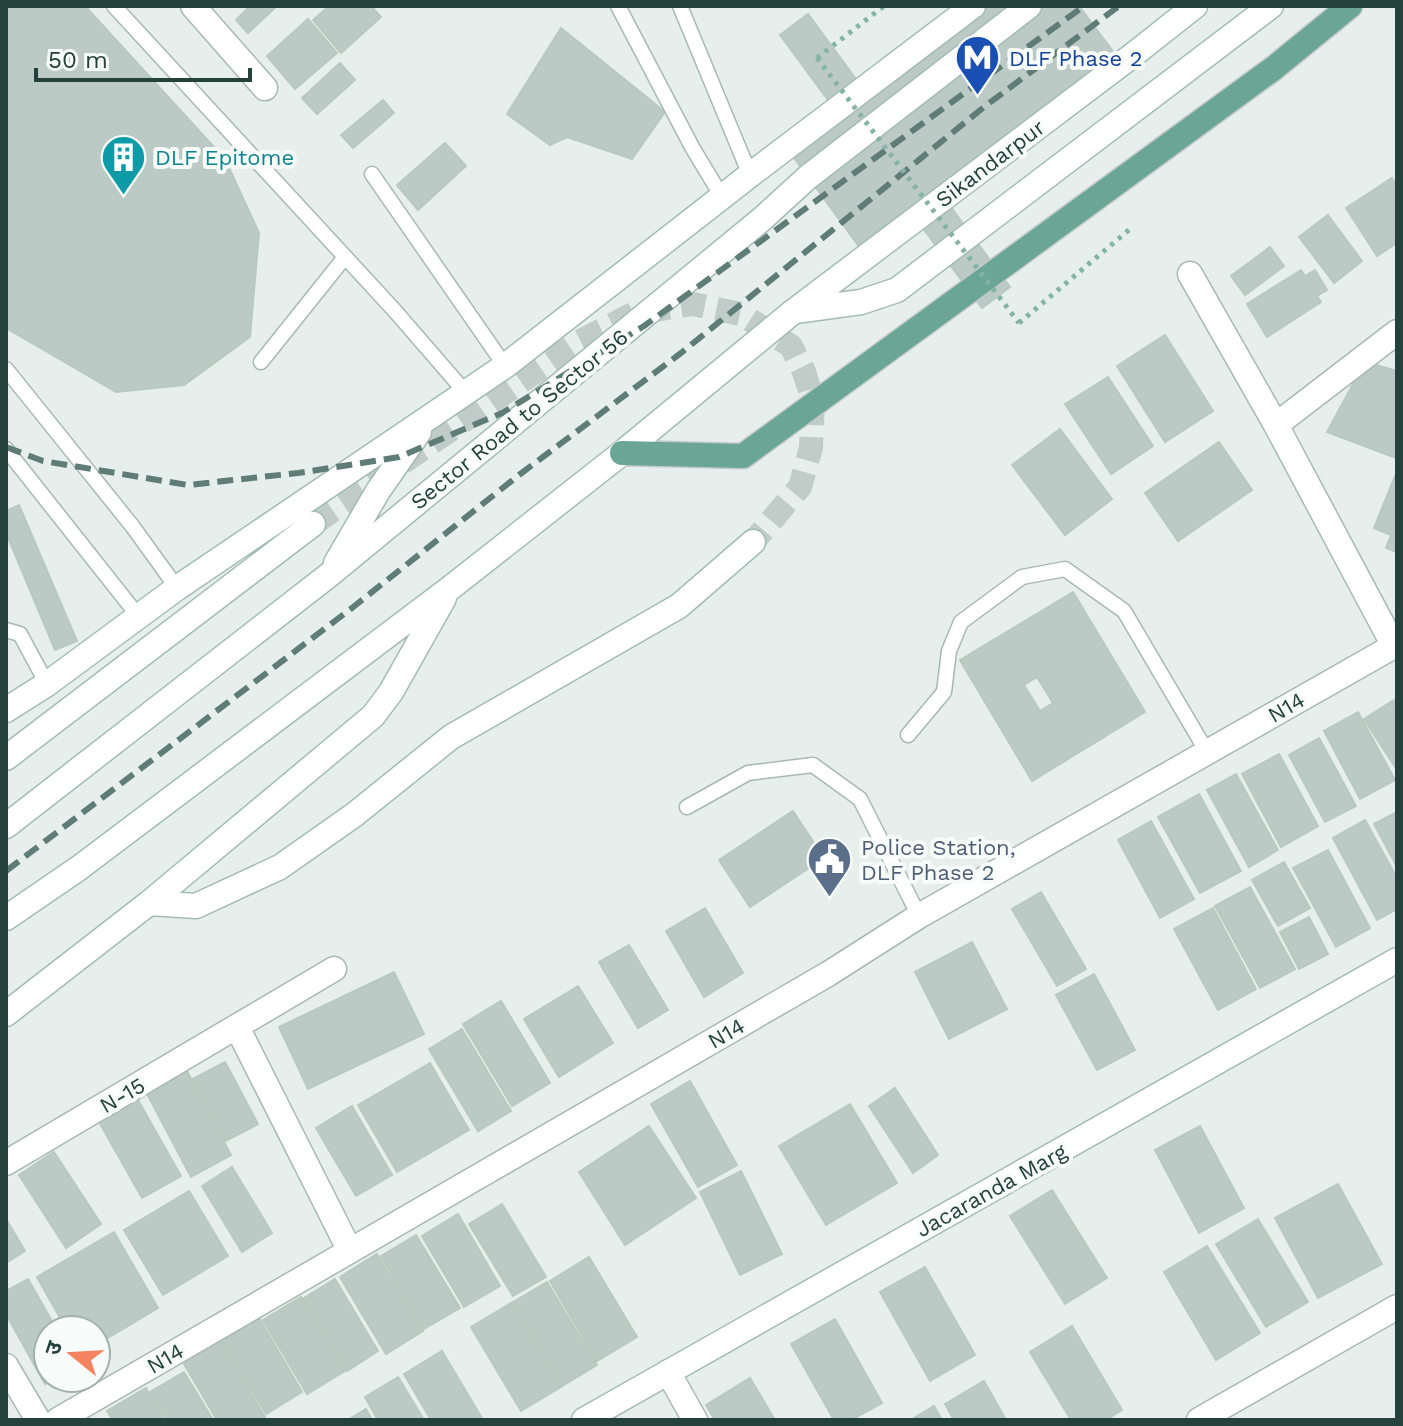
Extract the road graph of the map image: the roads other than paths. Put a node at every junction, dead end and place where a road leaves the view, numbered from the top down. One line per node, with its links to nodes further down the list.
1 (114, 6): 14 (lane)
2 (193, 6): 10 (street)
3 (618, 6): 13 (lane)
4 (680, 6): 12 (lane)
5 (973, 6): 12 (street)
6 (1029, 6): 28 (street, Sector Road to Sector 56)
7 (1195, 6): 16 (street, Sikandarpur)
8 (1271, 6): 16 (street)
9 (1350, 6): 25 (main road)
10 (265, 88)
11 (372, 174): 19 (lane)
12 (750, 175): 13 (street)
13 (722, 197): 19 (street)
14 (345, 257): 18 (lane); 21 (lane)
15 (1190, 274): 23 (street)
16 (794, 311): 25 (street, Sikandarpur)
17 (1397, 332): 23 (street)
18 (261, 362)
19 (505, 366): 21 (street)
20 (6, 369): 29 (lane)
21 (466, 393): 22 (street)
22 (433, 415): 28 (street); 29 (street)
23 (1276, 425): 33 (street)
24 (6, 449): 31 (lane)
25 (622, 453): 30 (street)
26 (313, 524): 38 (street)
27 (753, 542): 41 (street)
28 (329, 575): 40 (street, Sector Road to Sector 56)
29 (177, 588): 31 (street)
30 (449, 589): 41 (street); 43 (street)
31 (139, 617): 34 (street)
32 (6, 630): 34 (lane)
33 (1395, 646): 37 (street, N14)
34 (47, 684): 35 (street)
35 (6, 710)
36 (908, 735): 37 (lane)
37 (1207, 752): 42 (street, N14)
38 (6, 758)
39 (687, 807): 42 (lane)
40 (6, 826)
41 (149, 903): 46 (street)
42 (919, 916): 49 (street, N14)
43 (6, 918)
44 (1397, 960): 52 (street, Jacaranda Marg)
45 (334, 969): 47 (street, N-15)
46 (6, 1014)
47 (237, 1027): 48 (street, N-15); 49 (street)
48 (6, 1163)
49 (350, 1251): 54 (street, N14)
50 (1397, 1307): 57 (street)
51 (6, 1366): 53 (street)
52 (668, 1372): 55 (street, Jacaranda Marg); 56 (street)
53 (38, 1420)
54 (58, 1420)
55 (584, 1420)
56 (695, 1420)
57 (1199, 1420)

